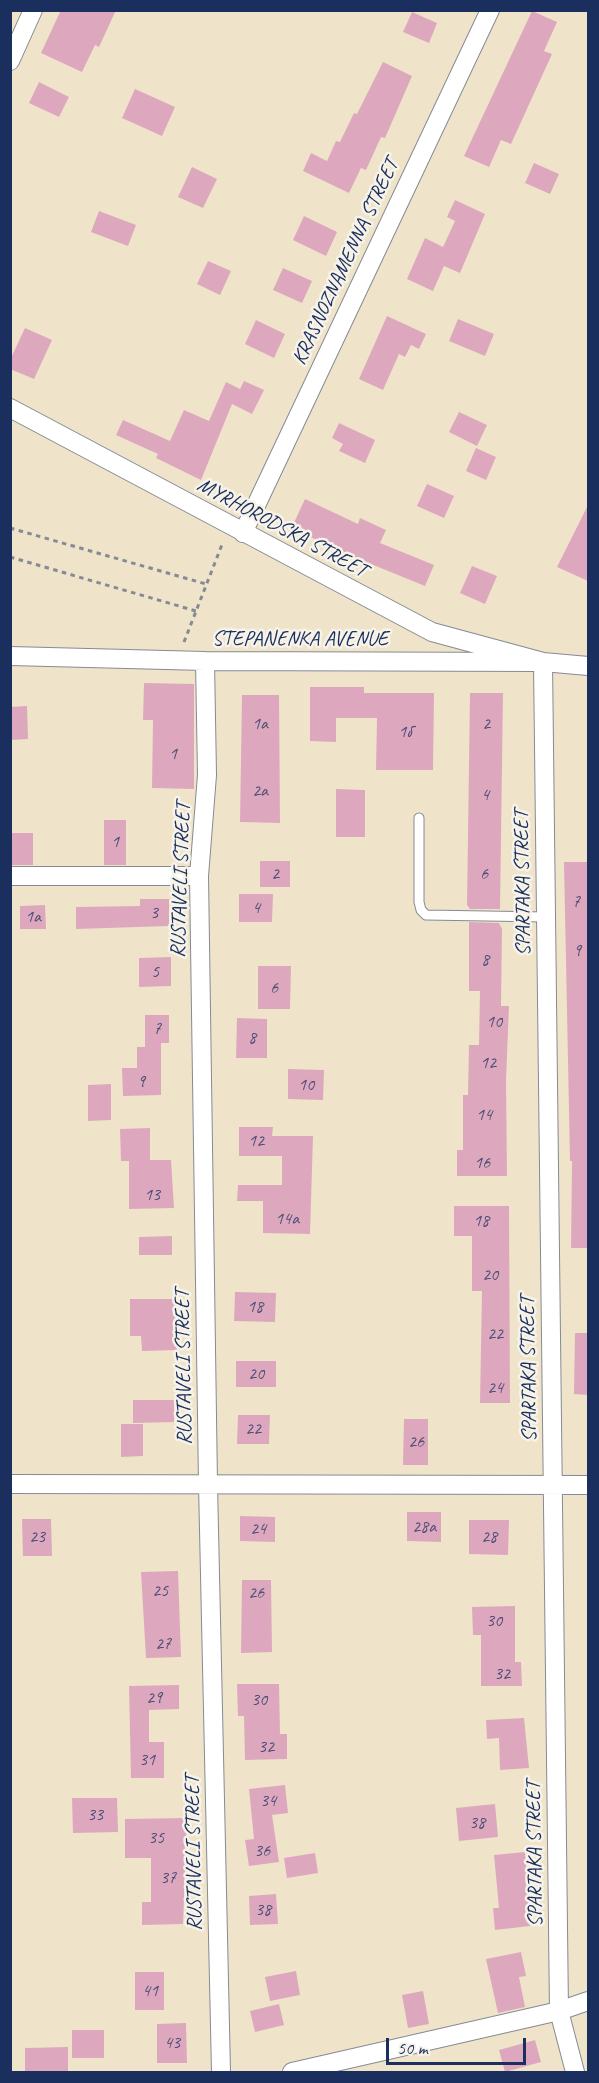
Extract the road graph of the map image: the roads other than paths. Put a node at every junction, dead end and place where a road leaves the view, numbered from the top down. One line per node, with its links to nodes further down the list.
1 (33, 10): 3 (street)
2 (490, 10): 5 (street, KRASNOZNAMENNA STREET)
3 (10, 61)
4 (10, 408): 5 (street, MYRHORODSKA STREET)
5 (236, 530): 8 (street, MYRHORODSKA STREET)
6 (10, 656): 7 (street, STEPANENKA AVENUE)
7 (205, 661): 8 (street, STEPANENKA AVENUE); 12 (street, RUSTAVELI STREET)
8 (543, 662): 9 (street, STEPANENKA AVENUE); 13 (street, SPARTAKA STREET)
9 (588, 666)
10 (419, 818): 13 (lane)
11 (10, 876): 12 (street)
12 (199, 876): 15 (street, RUSTAVELI STREET)
13 (546, 917): 16 (street, SPARTAKA STREET)
14 (10, 1484): 15 (street)
15 (208, 1484): 16 (street); 20 (street, RUSTAVELI STREET)
16 (553, 1485): 17 (street); 19 (street, SPARTAKA STREET)
17 (588, 1485)
18 (588, 2001): 19 (street)
19 (559, 2011): 21 (street); 22 (street, SPARTAKA STREET)
20 (221, 2073)
21 (292, 2073)
22 (575, 2073)

